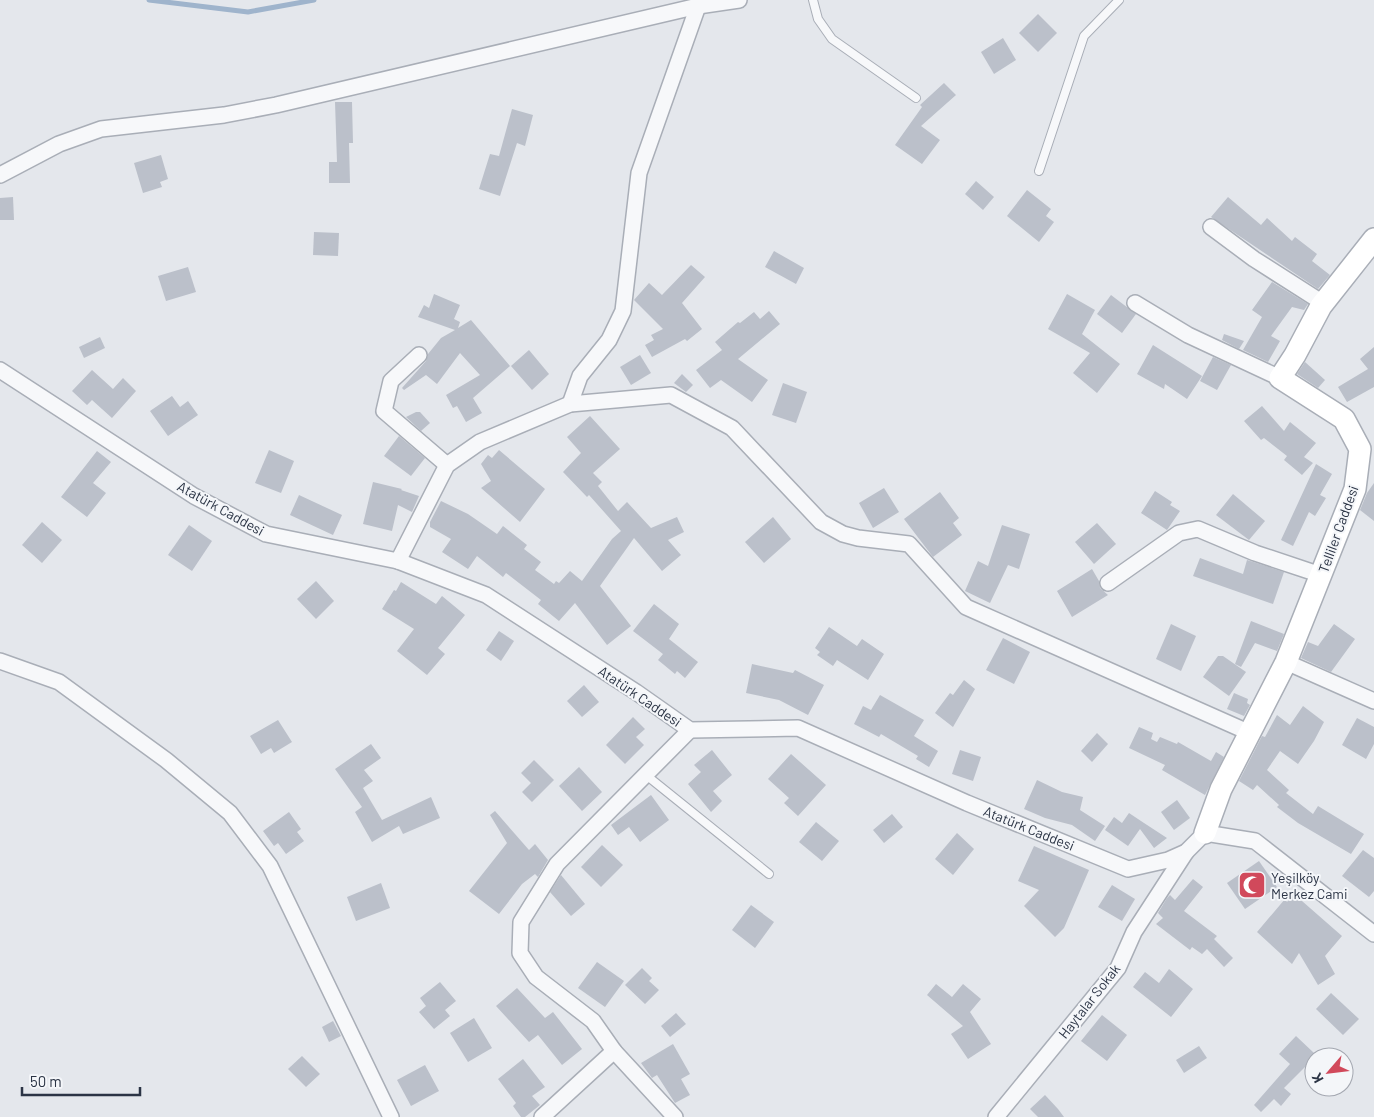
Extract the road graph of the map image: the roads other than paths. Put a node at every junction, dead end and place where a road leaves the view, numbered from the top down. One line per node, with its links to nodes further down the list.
1 (739, 0): 4 (street)
2 (813, 0): 5 (lane)
3 (1119, 0): 6 (lane)
4 (698, 6): 7 (street); 15 (street)
5 (916, 98)
6 (1040, 171)
7 (0, 175)
8 (1211, 227): 11 (street)
9 (1374, 239): 11 (street)
10 (1135, 303): 14 (street)
11 (1323, 303): 14 (street)
12 (420, 354): 17 (street)
13 (0, 370): 18 (street, Atatürk Caddesi)
14 (1280, 378): 16 (street, Telliler Caddesi)
15 (570, 404): 17 (street); 25 (street)
16 (1367, 448): 19 (street, Telliler Caddesi)
17 (447, 465): 18 (street)
18 (398, 561): 24 (street, Atatürk Caddesi)
19 (1321, 575): 20 (street); 22 (street, Telliler Caddesi)
20 (1108, 583)
21 (0, 661): 32 (street)
22 (1286, 662): 23 (street); 25 (street, Telliler Caddesi)
23 (1374, 702)
24 (690, 730): 26 (street); 28 (street, Atatürk Caddesi)
25 (1248, 732): 27 (street, Telliler Caddesi)
26 (646, 775): 29 (lane); 31 (street)
27 (1205, 833): 28 (street, Atatürk Caddesi); 30 (street)
28 (1186, 852): 35 (street, Haytalar Sokak)
29 (769, 874)
30 (1374, 934)
31 (614, 1052): 33 (street); 34 (street)
32 (390, 1117)
33 (542, 1117)
34 (675, 1117)
35 (996, 1117)

